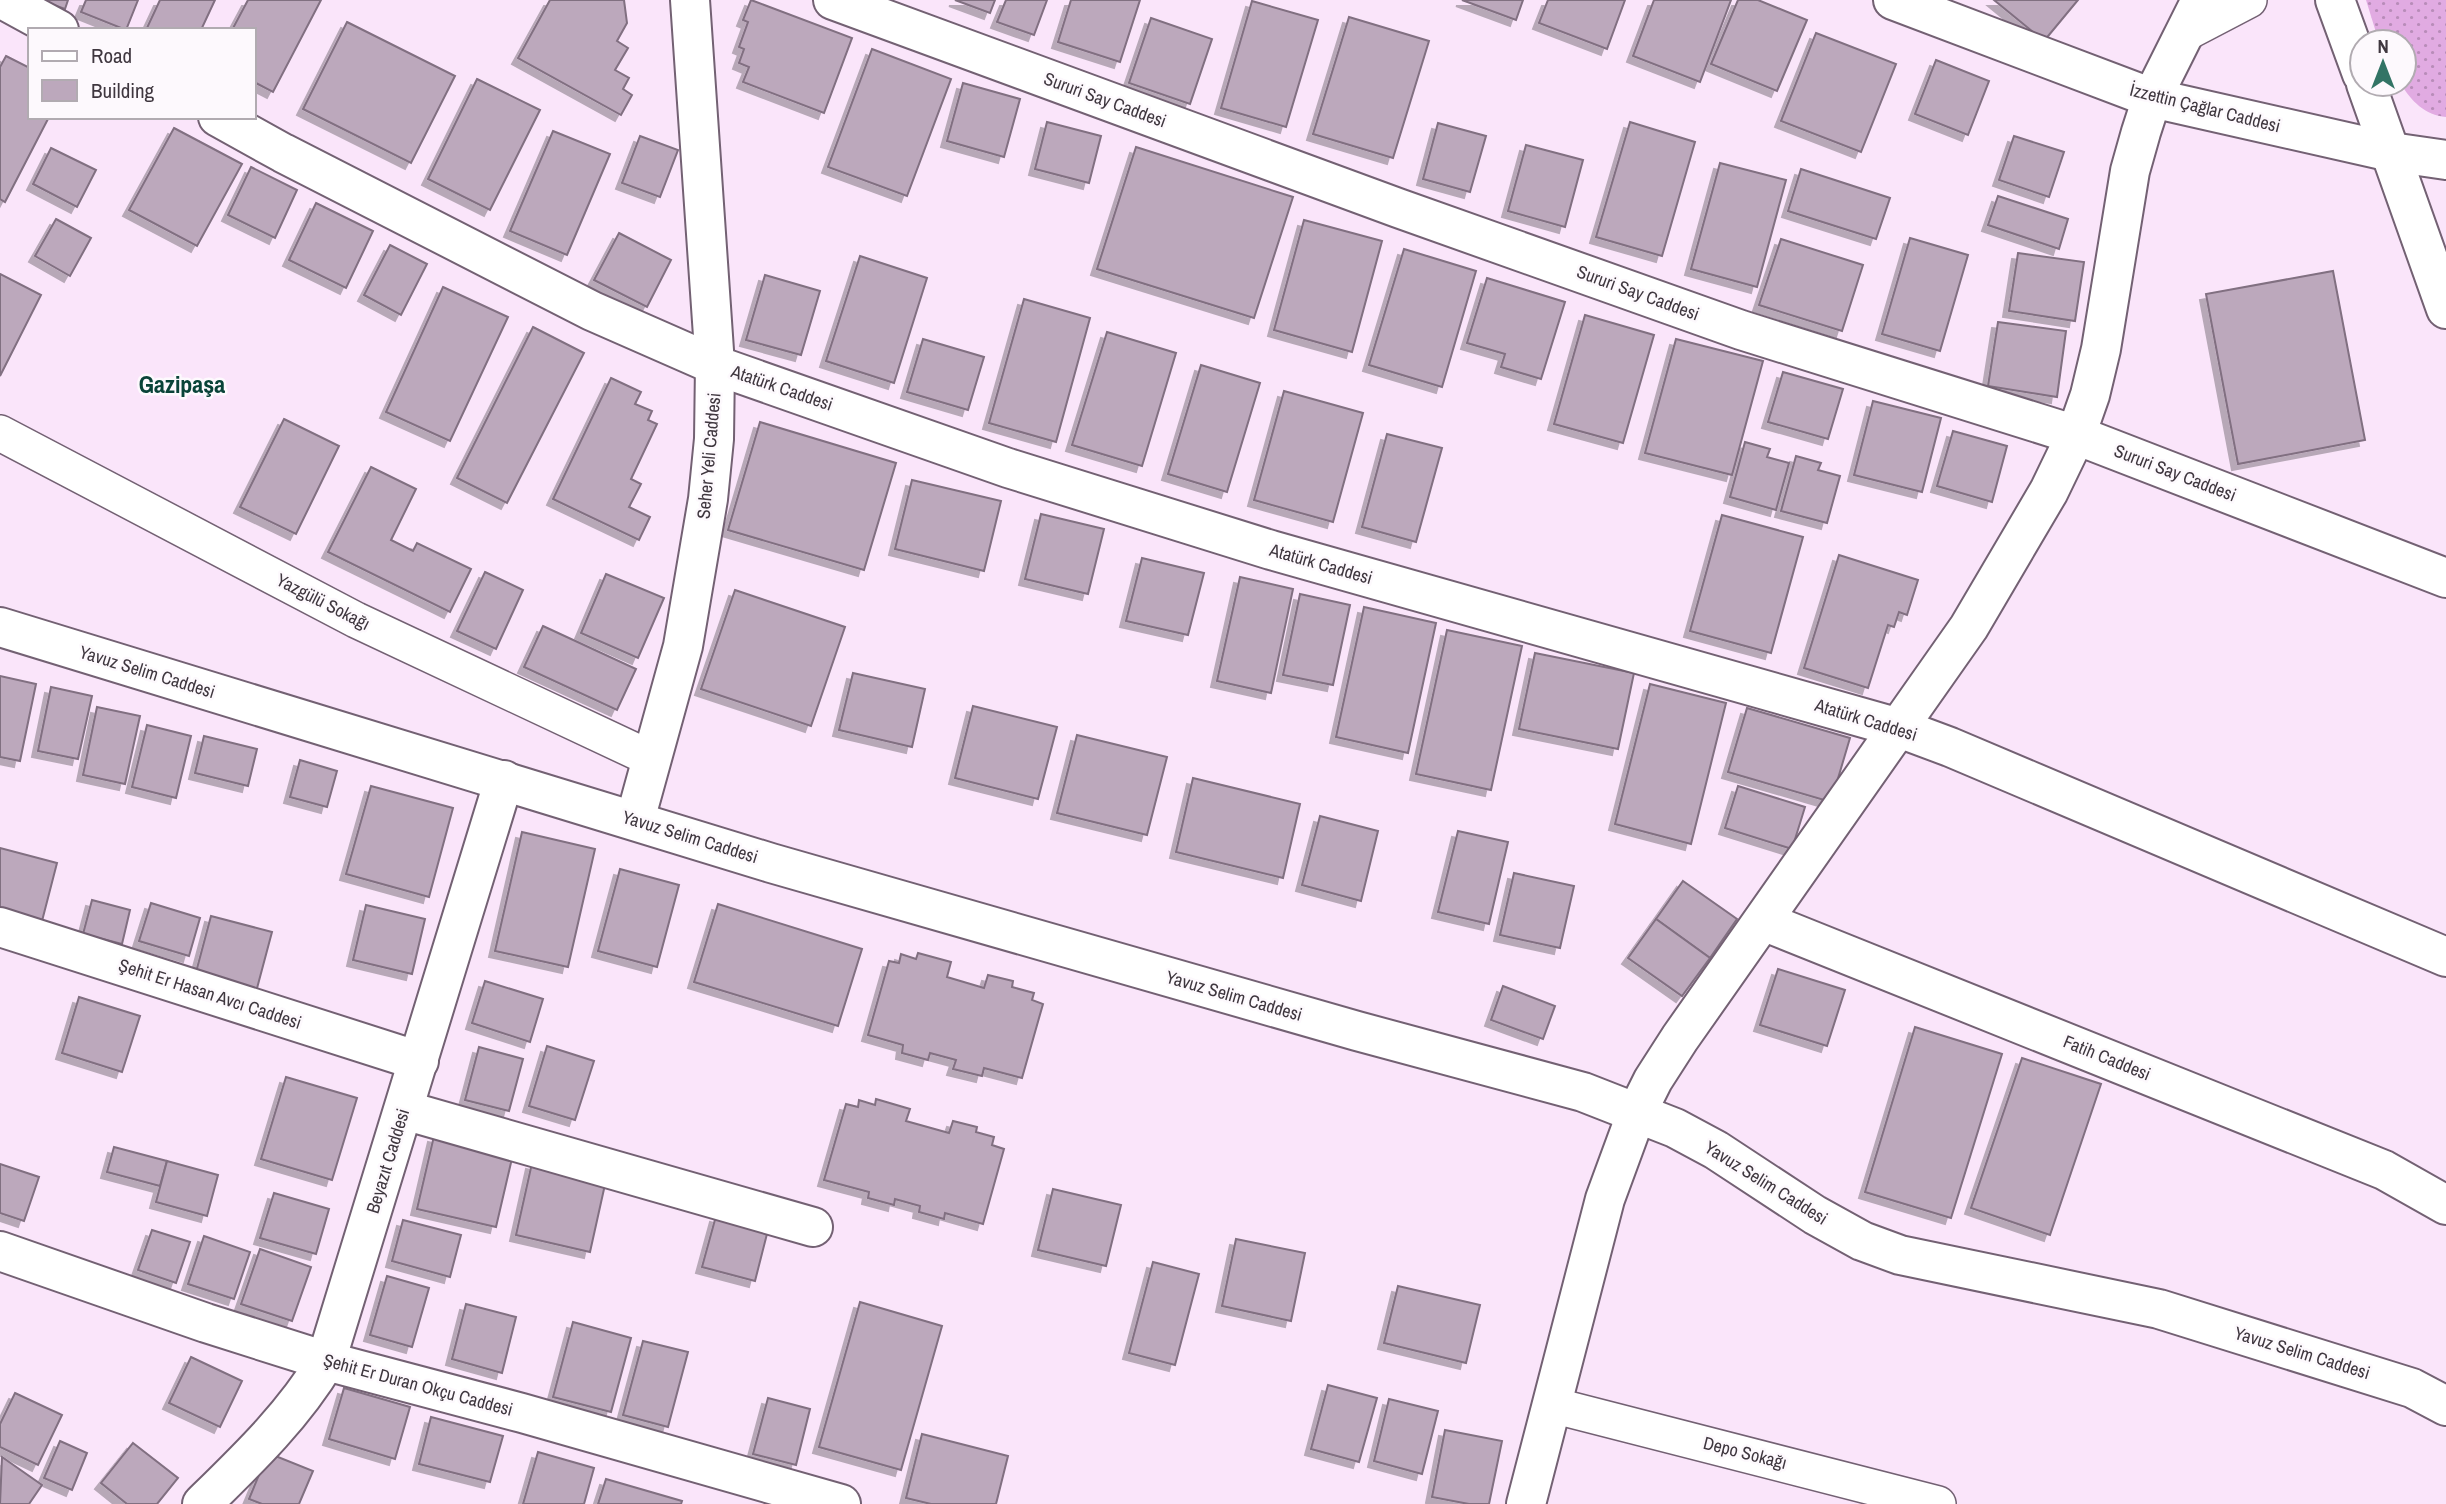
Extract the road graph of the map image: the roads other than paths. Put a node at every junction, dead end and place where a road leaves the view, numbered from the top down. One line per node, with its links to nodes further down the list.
1 (4, 0): 8 (street)
2 (690, 0): 17 (street, Seher Yeli Caddesi)
3 (832, 0): 19 (street, Sururi Say Caddesi)
4 (1893, 0): 11 (street, İzzettin Çağlar Caddesi)
5 (2201, 0): 9 (street)
6 (2249, 0): 9 (street)
7 (2335, 0): 10 (street)
8 (55, 28)
9 (2184, 34): 11 (street)
10 (2348, 36)
11 (2152, 98): 14 (street, İzzettin Çağlar Caddesi); 19 (street)
12 (2371, 98): 14 (street)
13 (222, 119): 17 (street, Atatürk Caddesi)
14 (2391, 152): 15 (street, İzzettin Çağlar Caddesi); 16 (street)
15 (2446, 160)
16 (2446, 309)
17 (715, 365): 22 (street, Atatürk Caddesi); 23 (street, Seher Yeli Caddesi)
18 (0, 433): 23 (street, Yazgülü Sokağı)
19 (2076, 435): 20 (street, Sururi Say Caddesi); 22 (street)
20 (2446, 578)
21 (0, 627): 24 (street, Yavuz Selim Caddesi)
22 (1899, 728): 26 (street); 28 (street, Atatürk Caddesi)
23 (652, 759): 25 (street, Seher Yeli Caddesi)
24 (504, 780): 25 (street, Yavuz Selim Caddesi); 29 (street, Beyazıt Caddesi)
25 (635, 820): 31 (street, Yavuz Selim Caddesi)
26 (1763, 921): 31 (street); 32 (street, Fatih Caddesi)
27 (0, 927): 29 (street, Şehit Er Hasan Avcı Caddesi)
28 (2446, 957)
29 (419, 1061): 30 (street, Beyazıt Caddesi)
30 (404, 1110): 33 (street); 35 (street, Beyazıt Caddesi)
31 (1637, 1112): 36 (street); 37 (street, Yavuz Selim Caddesi)
32 (2446, 1205)
33 (814, 1227)
34 (0, 1251): 35 (street, Şehit Er Duran Okçu Caddesi)
35 (326, 1361): 38 (street, Beyazıt Caddesi); 39 (street, Şehit Er Duran Okçu Caddesi)
36 (1552, 1405): 40 (street); 41 (street, Depo Sokağı)
37 (2446, 1406)
38 (202, 1504)
39 (841, 1504)
40 (1526, 1504)
41 (1938, 1504)

